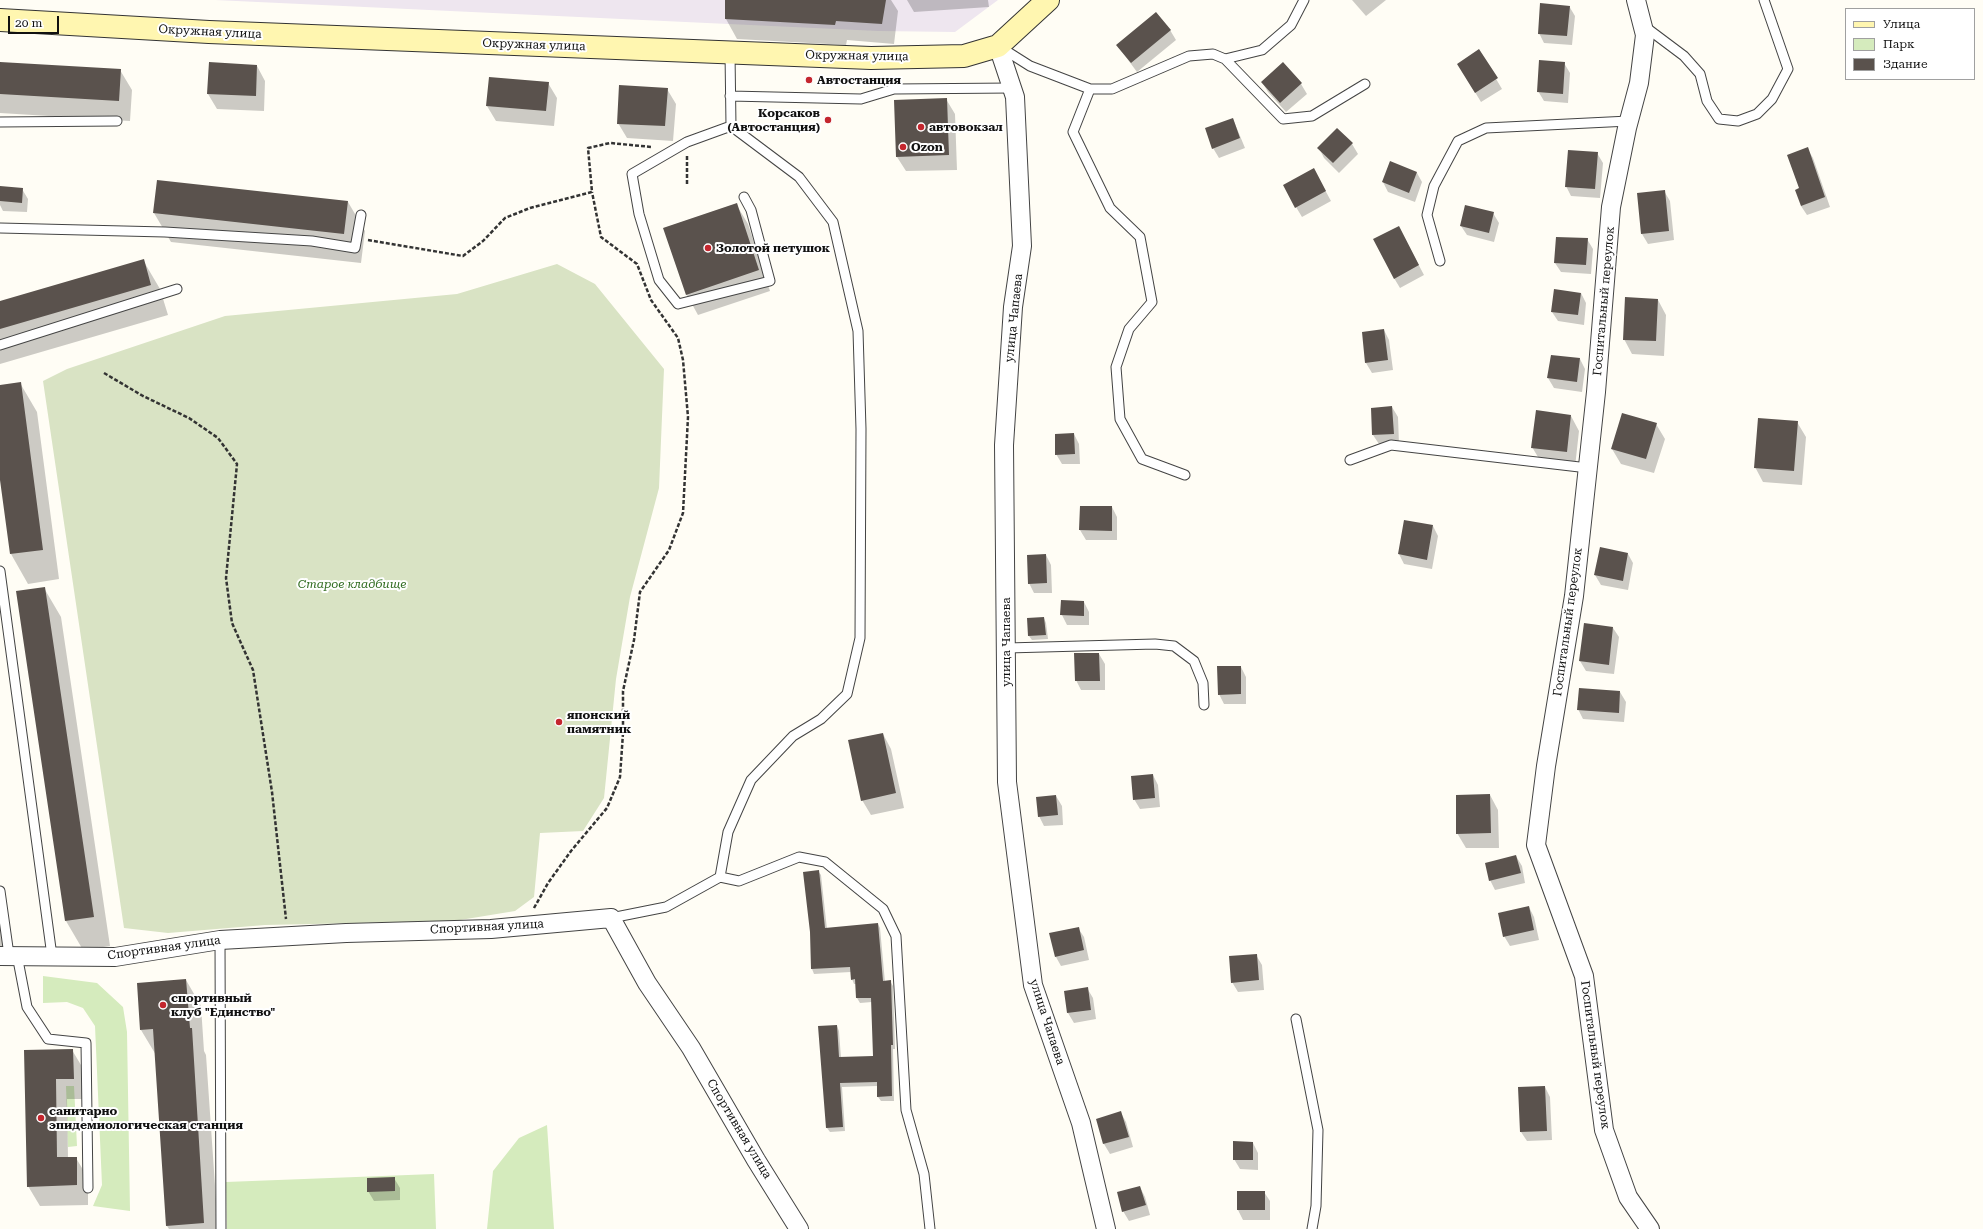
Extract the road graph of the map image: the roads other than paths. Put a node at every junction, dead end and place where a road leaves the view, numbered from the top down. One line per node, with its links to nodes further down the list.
1 (1048, 0): 7 (main road, Окружная улица)
2 (1304, 0): 9 (lane)
3 (1636, 0): 6 (street, Госпитальный переулок)
4 (1764, 0): 6 (lane)
5 (0, 20): 8 (main road, Окружная улица)
6 (1642, 25): 15 (street, Госпитальный переулок)
7 (998, 46): 8 (main road, Окружная улица); 11 (street, улица Чапаева); 12 (lane)
8 (730, 53): 13 (lane)
9 (1225, 59): 10 (lane); 12 (lane)
10 (1365, 84)
11 (1012, 88): 13 (lane); 28 (street, улица Чапаева)
12 (1090, 89): 26 (lane)
13 (730, 96): 17 (lane)
14 (117, 121): 16 (lane)
15 (1629, 121): 21 (lane); 25 (street, Госпитальный переулок)
16 (0, 122)
17 (731, 126): 18 (lane); 30 (lane)
18 (744, 198)
19 (361, 215): 20 (lane)
20 (0, 228)
21 (1440, 261)
22 (177, 289): 23 (lane)
23 (0, 345)
24 (1350, 460): 25 (lane)
25 (1588, 468): 43 (street, Госпитальный переулок)
26 (1185, 476)
27 (0, 571): 35 (lane)
28 (1007, 648): 29 (lane); 41 (street, улица Чапаева)
29 (1204, 705)
30 (720, 877): 32 (lane); 40 (lane)
31 (0, 891): 34 (lane)
32 (611, 918): 33 (street, Спортивная улица); 39 (street, Спортивная улица)
33 (220, 940): 35 (street, Спортивная улица); 38 (lane)
34 (9, 955): 35 (street, Спортивная улица); 37 (lane)
35 (52, 956)
36 (1296, 1019): 42 (lane)
37 (88, 1188)
38 (221, 1229)
39 (800, 1229)
40 (930, 1229)
41 (1106, 1229)
42 (1312, 1229)
43 (1650, 1229)

